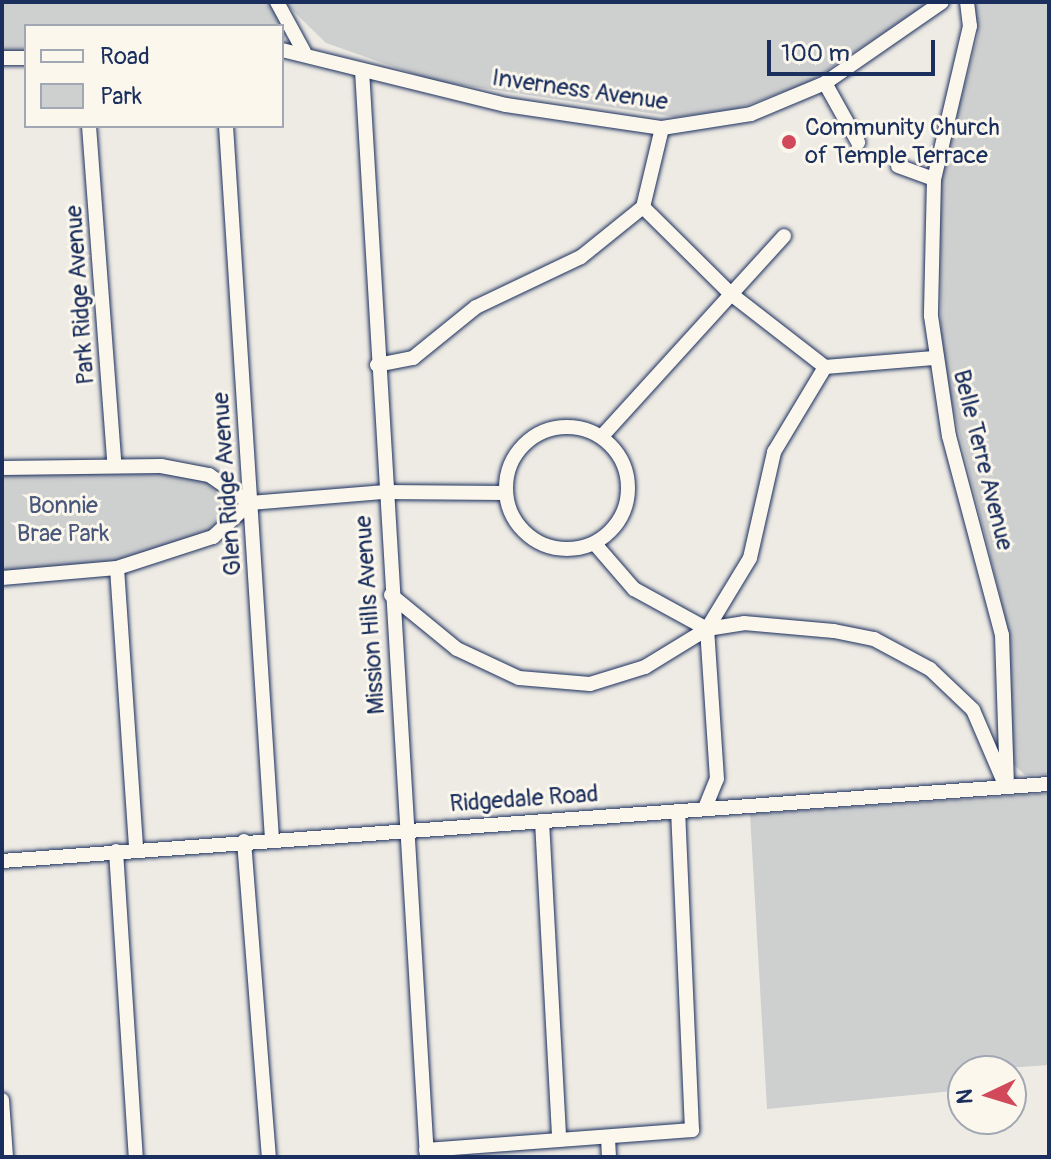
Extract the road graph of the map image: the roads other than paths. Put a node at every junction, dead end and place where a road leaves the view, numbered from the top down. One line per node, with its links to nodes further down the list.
1 (277, 2): 5 (street)
2 (942, 2): 9 (street, Inverness Avenue)
3 (967, 2): 15 (street, Belle Terre Avenue)
4 (284, 50): 5 (street, Inverness Avenue)
5 (304, 52): 8 (street, Inverness Avenue)
6 (2, 58): 7 (street)
7 (24, 58)
8 (362, 70): 12 (street, Inverness Avenue); 20 (street, Mission Hills Avenue)
9 (825, 83): 12 (street, Inverness Avenue); 13 (street)
10 (89, 128): 23 (street, Park Ridge Avenue)
11 (226, 128): 27 (street, Glen Ridge Avenue)
12 (662, 128): 16 (street)
13 (858, 142)
14 (898, 166): 15 (street)
15 (934, 179): 19 (street, Belle Terre Avenue)
16 (643, 207): 18 (street); 20 (street)
17 (784, 236): 18 (street)
18 (731, 294): 21 (street); 22 (street)
19 (934, 358): 21 (street); 34 (street, Belle Terre Avenue)
20 (377, 365): 25 (street, Mission Hills Avenue)
21 (825, 367): 32 (street)
22 (603, 435): 26 (street); 28 (street)
23 (114, 462): 24 (street); 27 (street)
24 (2, 468)
25 (383, 492): 26 (street); 27 (street); 31 (street, Mission Hills Avenue)
26 (504, 493): 28 (street)
27 (250, 503): 29 (street); 39 (street, Glen Ridge Avenue)
28 (595, 544): 32 (street)
29 (117, 568): 30 (street); 41 (street)
30 (2, 578)
31 (391, 595): 32 (street); 38 (street, Mission Hills Avenue)
32 (707, 629): 34 (street); 35 (street)
33 (1049, 784): 34 (street, Ridgedale Road)
34 (1007, 787): 35 (street, Ridgedale Road)
35 (705, 808): 36 (street, Ridgedale Road)
36 (678, 811): 37 (street, Ridgedale Road); 45 (street)
37 (542, 821): 38 (street, Ridgedale Road); 46 (street)
38 (405, 828): 39 (street, Ridgedale Road); 47 (street, Mission Hills Avenue)
39 (272, 839): 40 (street, Ridgedale Road)
40 (244, 841): 41 (street, Ridgedale Road); 50 (street)
41 (136, 850): 42 (street, Ridgedale Road)
42 (116, 851): 43 (street, Ridgedale Road); 49 (street)
43 (2, 861)
44 (2, 1100): 48 (street)
45 (608, 1138): 46 (street); 51 (street)
46 (559, 1140): 47 (street)
47 (426, 1153)
48 (6, 1157)
49 (136, 1157)
50 (269, 1157)
51 (609, 1157)

